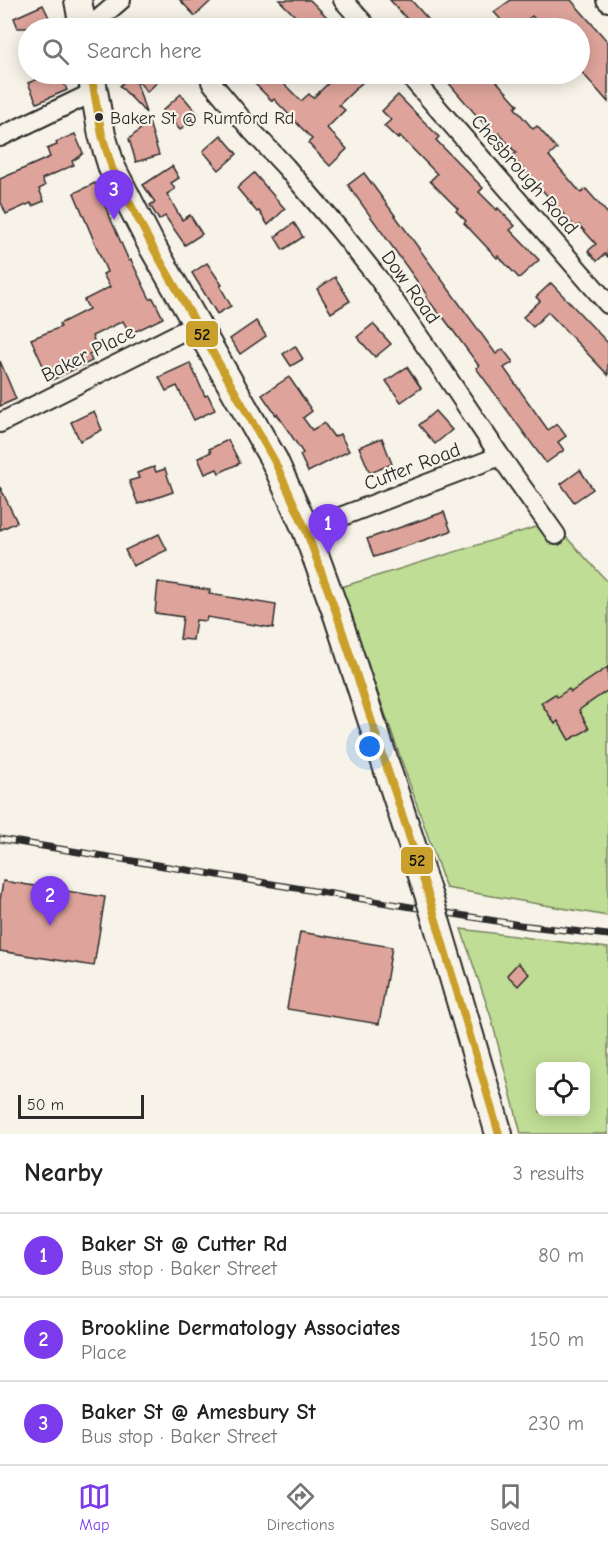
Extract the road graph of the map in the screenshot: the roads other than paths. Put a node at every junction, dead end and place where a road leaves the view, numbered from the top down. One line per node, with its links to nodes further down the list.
1 (78, 0): 4 (street)
2 (121, 0): 5 (street)
3 (343, 0): 6 (street)
4 (81, 18)
5 (100, 18)
6 (359, 18)
7 (90, 84): 11 (street)
8 (92, 84): 13 (street)
9 (213, 84): 15 (street, Dow Road)
10 (417, 84): 12 (street, Chesbrough Road)
11 (0, 137)
12 (608, 304)
13 (197, 324): 14 (street, Baker Place); 16 (street)
14 (0, 423)
15 (500, 456): 16 (street, Cutter Road); 17 (street, Dow Road)
16 (306, 530): 18 (street, bridge)
17 (556, 535)
18 (500, 1134)

